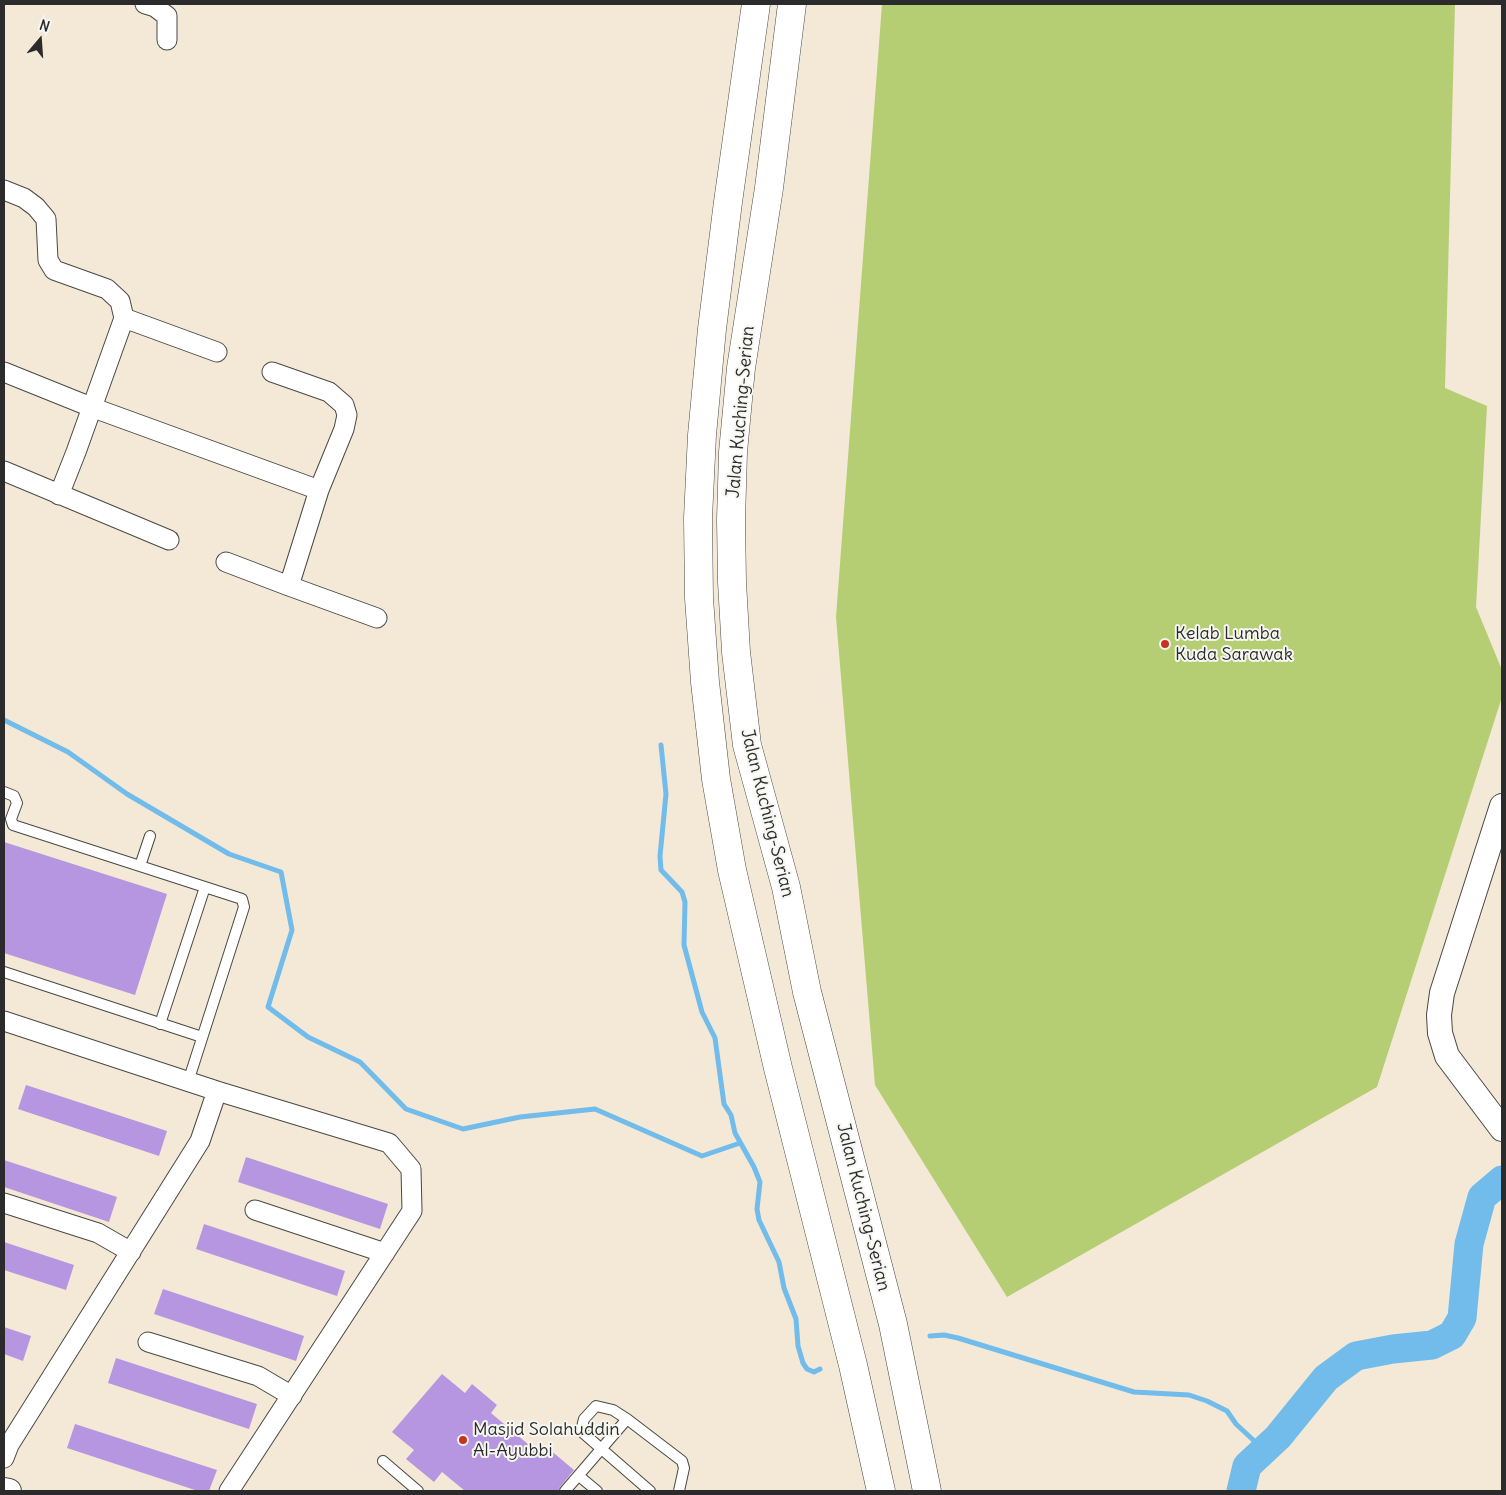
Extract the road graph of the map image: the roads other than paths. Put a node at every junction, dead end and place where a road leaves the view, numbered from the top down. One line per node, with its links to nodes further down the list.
1 (145, 4): 4 (street)
2 (756, 4): 49 (highway, Jalan Kuching-Serian)
3 (792, 4): 50 (highway, Jalan Kuching-Serian)
4 (168, 40)
5 (4, 190): 6 (street)
6 (124, 318): 7 (street); 10 (street)
7 (217, 352)
8 (4, 372): 10 (street)
9 (272, 372): 12 (street)
10 (91, 407): 12 (street); 13 (street)
11 (4, 471): 13 (street)
12 (319, 490): 16 (street)
13 (59, 495): 14 (street)
14 (168, 540)
15 (226, 562): 16 (street)
16 (289, 586): 17 (street)
17 (377, 618)
18 (4, 792): 21 (lane)
19 (1502, 806): 29 (street)
20 (150, 836): 21 (lane)
21 (140, 866): 22 (lane)
22 (205, 887): 25 (lane); 26 (lane)
23 (4, 972): 25 (lane)
24 (5, 1024): 27 (street)
25 (160, 1024): 26 (lane)
26 (202, 1037): 27 (lane)
27 (188, 1082): 28 (street)
28 (217, 1091): 32 (street); 33 (street)
29 (1502, 1129)
30 (4, 1203): 32 (street)
31 (255, 1210): 33 (street)
32 (131, 1252): 37 (street)
33 (385, 1253): 35 (street)
34 (148, 1342): 35 (street)
35 (292, 1396): 43 (street)
36 (627, 1419): 38 (lane); 38 (lane); 48 (lane)
37 (5, 1448)
38 (601, 1450): 40 (lane); 47 (lane)
39 (383, 1461): 44 (lane)
40 (579, 1476): 45 (lane); 46 (lane)
41 (4, 1490): 42 (street)
42 (9, 1491)
43 (230, 1491)
44 (418, 1491)
45 (566, 1491)
46 (597, 1491)
47 (650, 1491)
48 (679, 1491)
49 (881, 1491)
50 (927, 1491)

